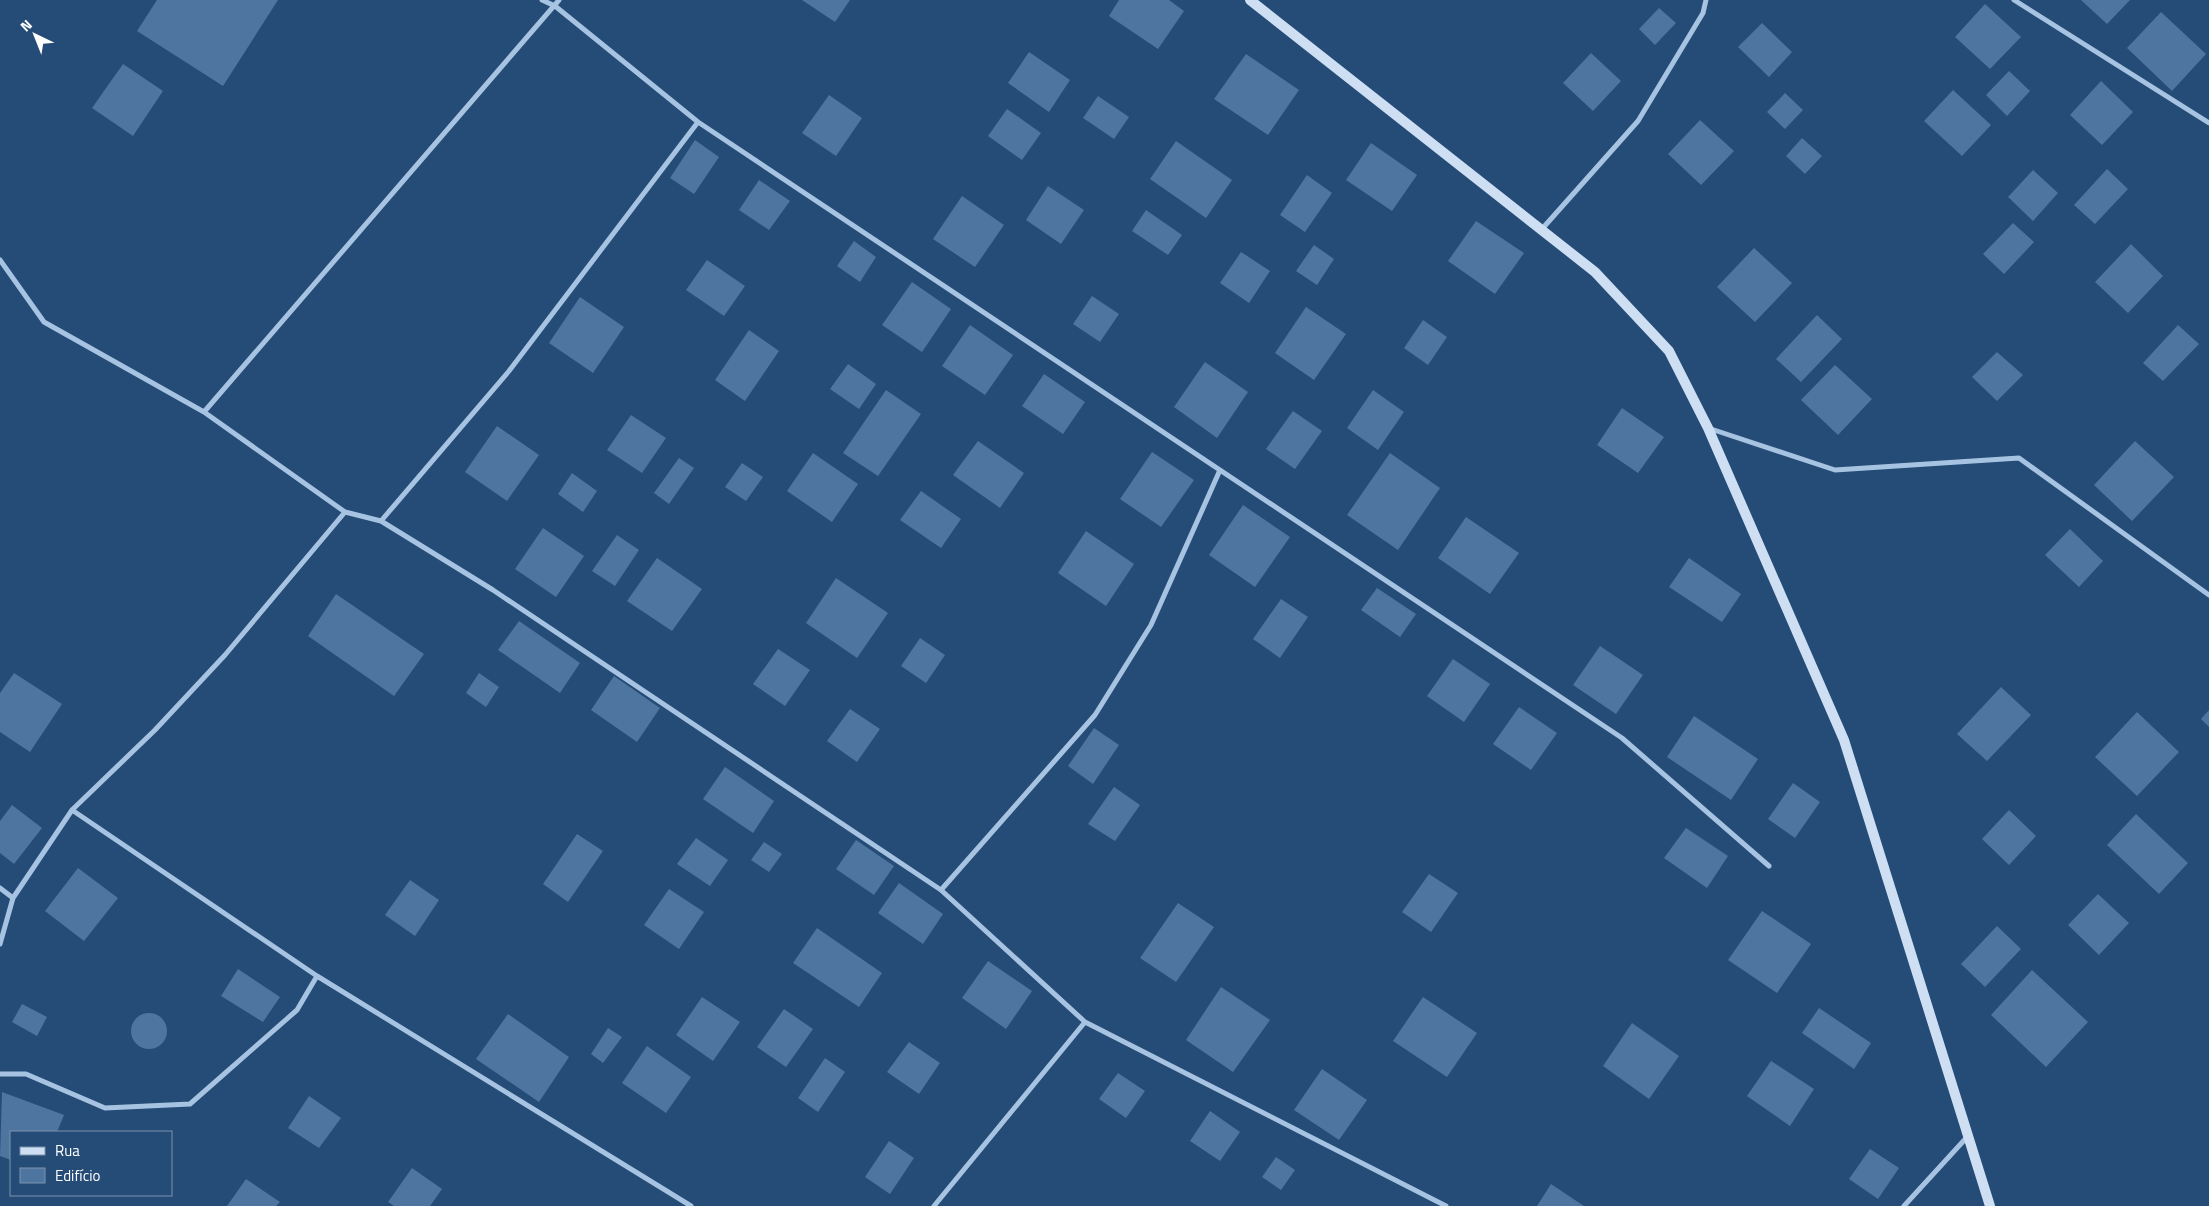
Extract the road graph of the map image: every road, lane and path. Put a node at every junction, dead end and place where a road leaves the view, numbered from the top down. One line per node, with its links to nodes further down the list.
1 (542, 0): 6 (street)
2 (559, 0): 6 (street)
3 (1250, 0): 9 (main road)
4 (1706, 0): 9 (street)
5 (2014, 0): 8 (street)
6 (555, 6): 7 (street); 11 (street)
7 (698, 122): 13 (street); 15 (street)
8 (2209, 123)
9 (1541, 230): 12 (main road)
10 (0, 260): 11 (street)
11 (204, 412): 14 (street)
12 (1708, 428): 16 (street); 26 (main road)
13 (1220, 470): 18 (street); 20 (street)
14 (345, 512): 15 (street); 17 (street)
15 (381, 521): 20 (street)
16 (2209, 595)
17 (72, 810): 21 (street); 23 (street)
18 (1769, 866)
19 (0, 888): 21 (street)
20 (941, 890): 24 (street)
21 (13, 898): 22 (street)
22 (0, 944)
23 (317, 976): 25 (street); 27 (street)
24 (1085, 1022): 28 (street); 29 (street)
25 (0, 1074)
26 (1968, 1136): 30 (street); 31 (main road)
27 (691, 1206)
28 (934, 1206)
29 (1446, 1206)
30 (1904, 1206)
31 (1990, 1206)

